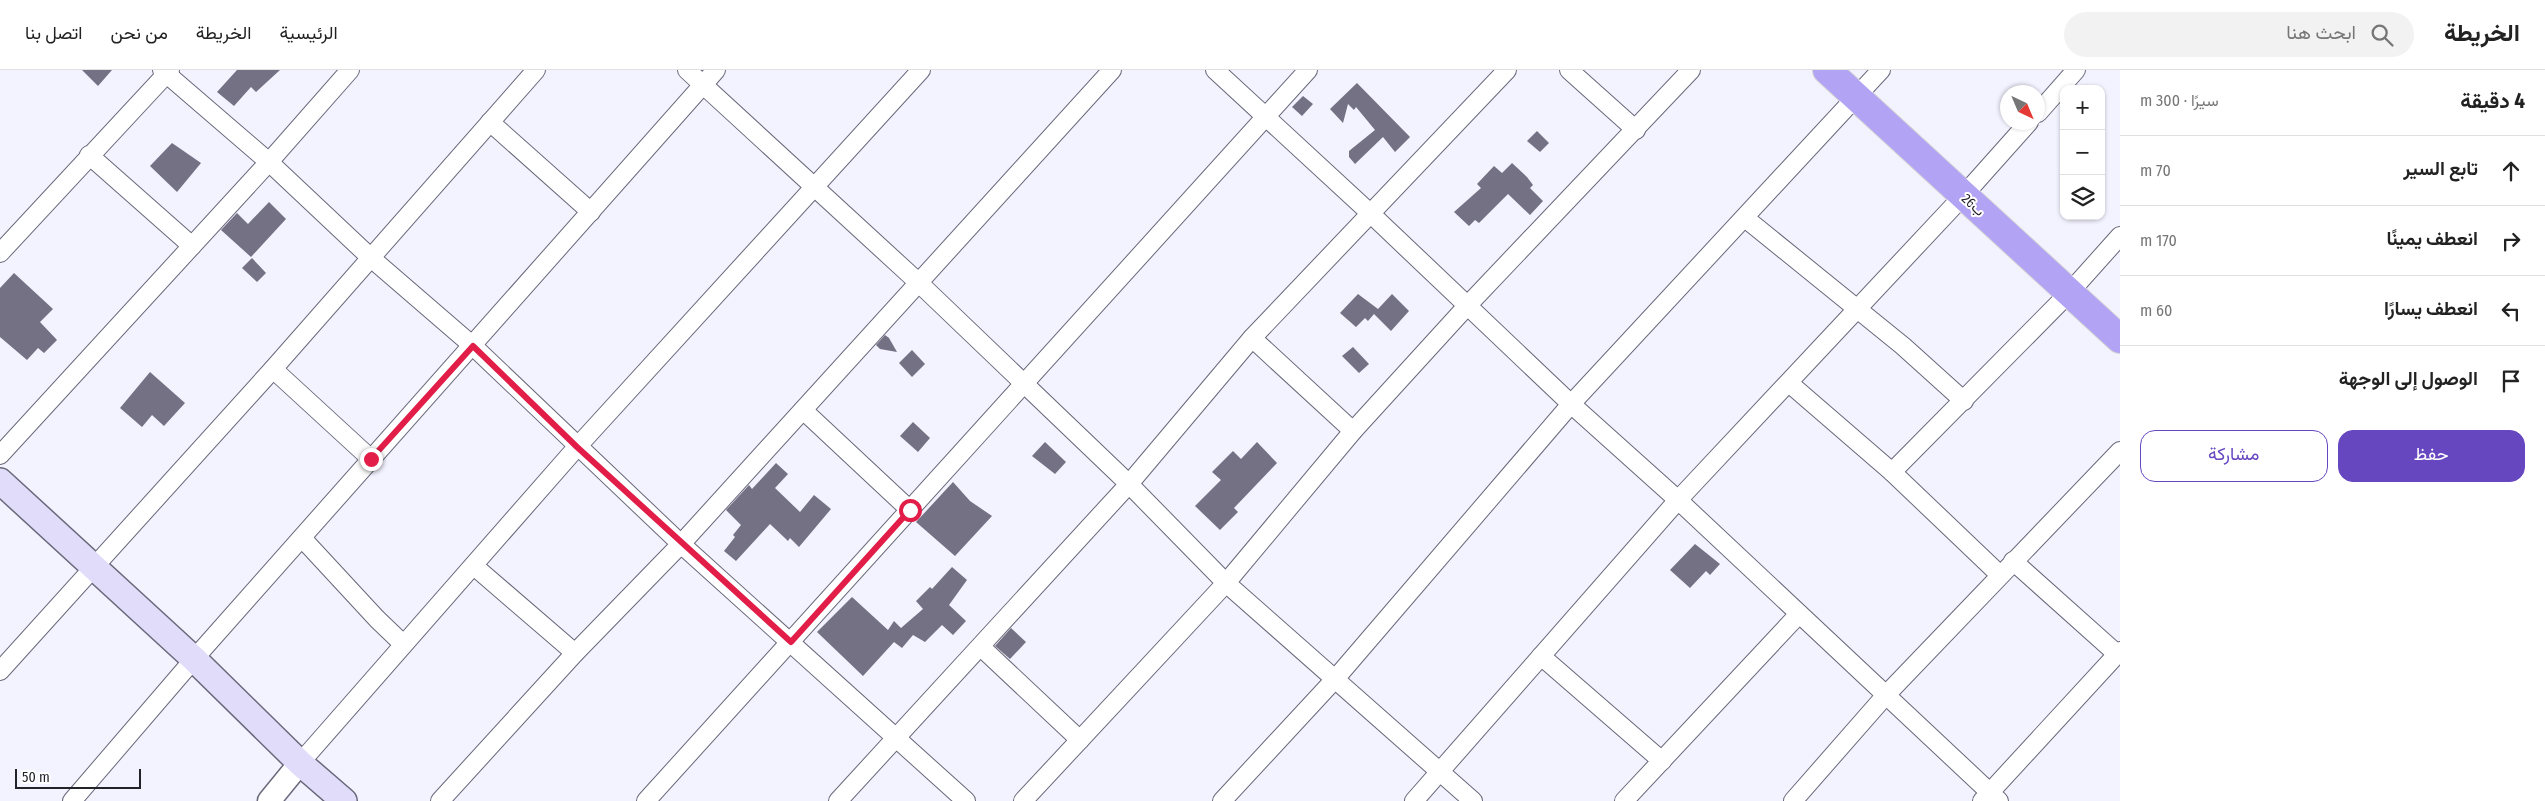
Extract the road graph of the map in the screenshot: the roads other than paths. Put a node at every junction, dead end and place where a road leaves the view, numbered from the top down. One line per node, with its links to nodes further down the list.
1 (350, 70): 24 (street)
2 (536, 70): 20 (street)
3 (687, 70): 16 (street)
4 (716, 70): 16 (street)
5 (921, 70): 25 (street)
6 (1112, 70): 34 (street)
7 (1215, 70): 19 (street)
8 (1308, 70): 19 (street)
9 (1507, 70): 28 (street)
10 (1569, 70): 21 (street)
11 (1691, 70): 21 (street)
12 (1827, 70): 17 (highway, 26ب)
13 (1881, 70): 17 (street)
14 (2076, 70): 18 (street)
15 (166, 71): 23 (street); 24 (street)
16 (702, 84): 25 (street); 27 (street)
17 (1856, 97): 26 (highway, 26ب); 29 (street)
18 (2045, 105)
19 (1266, 115): 28 (street); 43 (street)
20 (490, 122): 27 (street); 33 (street)
21 (1636, 130): 36 (street)
22 (2022, 130): 26 (street)
23 (89, 155): 31 (street); 32 (street)
24 (269, 162): 31 (street); 33 (street)
25 (814, 185): 34 (street); 48 (street)
26 (1963, 196): 35 (highway, 26ب); 37 (street)
27 (591, 212): 40 (street)
28 (1370, 213): 36 (street); 38 (street)
29 (1745, 218): 37 (street); 45 (street)
30 (2120, 236): 35 (street)
31 (192, 246): 50 (street)
32 (0, 253)
33 (372, 258): 40 (street); 41 (street)
34 (919, 283): 43 (street); 46 (street)
35 (2069, 293): 39 (highway, 26ب); 44 (street)
36 (1467, 306): 45 (street); 47 (street)
37 (1857, 308): 42 (street); 44 (street)
38 (1252, 338): 47 (street); 54 (street)
39 (2120, 340)
40 (473, 346): 48 (street); 51 (street)
41 (273, 369): 51 (street); 61 (street)
42 (1789, 383): 52 (street); 55 (street)
43 (1025, 384): 54 (street); 56 (street)
44 (1964, 401): 52 (street)
45 (1571, 404): 55 (street); 73 (street)
46 (803, 410): 56 (street); 58 (street)
47 (1353, 431): 63 (street)
48 (577, 447): 58 (street); 60 (street)
49 (2120, 451): 59 (street)
50 (0, 455)
51 (371, 459): 57 (street)
52 (1892, 472): 62 (street)
53 (0, 481): 61 (main road)
54 (1128, 484): 63 (street); 67 (street)
55 (1678, 500): 64 (street); 70 (street)
56 (910, 510): 65 (street)
57 (302, 538): 66 (street); 71 (street)
58 (681, 544): 65 (street); 69 (street)
59 (2013, 561): 62 (street); 68 (street)
60 (474, 566): 66 (street); 69 (street)
61 (94, 570): 71 (main road); 72 (street)
62 (2000, 575): 74 (street)
63 (1226, 583): 73 (street); 76 (street)
64 (1799, 614): 74 (street); 77 (street)
65 (791, 642): 75 (street); 85 (street)
66 (403, 644): 78 (street)
67 (981, 647): 75 (street); 76 (street)
68 (2119, 652): 80 (street)
69 (575, 653): 84 (street)
70 (1541, 656): 77 (street); 79 (street)
71 (194, 659): 78 (main road); 81 (street)
72 (0, 671)
73 (1336, 678): 79 (street); 89 (street)
74 (1885, 696): 80 (street); 93 (street)
75 (896, 736): 86 (street); 87 (street)
76 (1080, 740): 88 (street)
77 (1662, 761): 92 (street)
78 (300, 764): 82 (street); 83 (main road)
79 (1441, 771): 90 (street); 91 (street)
80 (1990, 798)
81 (72, 801)
82 (269, 801)
83 (344, 801)
84 (440, 801)
85 (646, 801)
86 (838, 801)
87 (966, 801)
88 (1023, 801)
89 (1222, 801)
90 (1414, 801)
91 (1473, 801)
92 (1624, 801)
93 (1793, 801)

